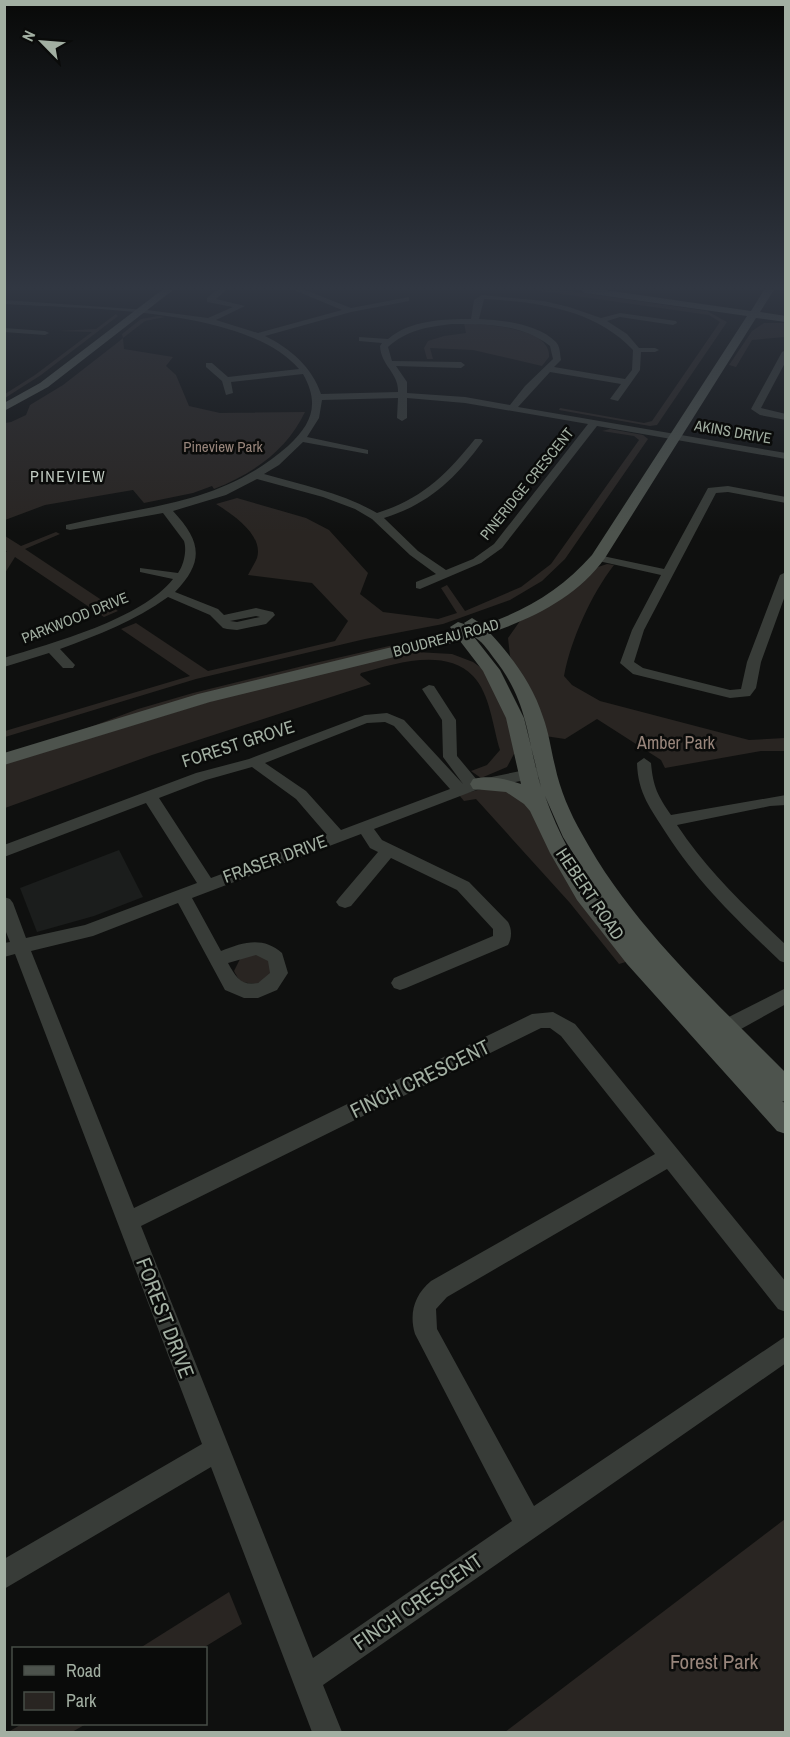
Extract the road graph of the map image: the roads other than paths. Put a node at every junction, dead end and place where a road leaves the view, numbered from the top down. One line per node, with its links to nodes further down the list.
1 (62, 371): 17 (main road)
2 (217, 371): 10 (street)
3 (306, 371): 10 (street); 14 (street)
4 (396, 371): 13 (street)
5 (546, 371): 16 (street)
6 (561, 371): 11 (street)
7 (635, 371): 11 (street)
8 (710, 371): 21 (main road, BOUDREAU ROAD)
9 (776, 371): 18 (street)
10 (226, 380): 12 (street)
11 (627, 382): 15 (street)
12 (229, 393)
13 (404, 395): 14 (street, AKINS DRIVE); 16 (street, AKINS DRIVE); 19 (street)
14 (318, 397): 22 (street)
15 (615, 399)
16 (513, 407): 20 (street, AKINS DRIVE)
17 (4, 408)
18 (786, 417)
19 (402, 418)
20 (595, 422): 21 (street, AKINS DRIVE); 34 (street, PINERIDGE CRESCENT)
21 (669, 435): 25 (street, AKINS DRIVE); 31 (main road, BOUDREAU ROAD); 42 (main road, BOUDREAU ROAD)
22 (301, 439): 24 (street); 26 (street)
23 (478, 441): 29 (street)
24 (364, 452)
25 (786, 456)
26 (258, 476): 28 (street); 29 (street)
27 (786, 500): 33 (street)
28 (165, 509): 30 (street); 36 (street, PARKWOOD DRIVE)
29 (376, 517): 34 (street)
30 (70, 527)
31 (598, 558): 33 (street); 41 (main road, BOUDREAU ROAD)
32 (144, 570): 36 (street)
33 (667, 573): 39 (street)
34 (446, 575): 37 (street, PINERIDGE CRESCENT)
35 (786, 576): 39 (street)
36 (183, 577): 38 (street, PARKWOOD DRIVE)
37 (420, 585)
38 (168, 593): 40 (street); 43 (street, PARKWOOD DRIVE)
39 (782, 596)
40 (224, 619)
41 (515, 619): 42 (main road, BOUDREAU ROAD); 47 (main road)
42 (469, 629): 44 (main road, BOUDREAU ROAD); 47 (main road, HEBERT ROAD); 49 (main road, BOUDREAU ROAD)
43 (51, 647): 45 (street, PARKWOOD DRIVE); 46 (street)
44 (410, 649): 47 (main road); 50 (main road, BOUDREAU ROAD)
45 (4, 663)
46 (68, 665)
47 (498, 665): 53 (main road, HEBERT ROAD)
48 (429, 689): 54 (street)
49 (4, 747)
50 (4, 759)
51 (254, 762): 54 (street, FOREST GROVE); 55 (street, FOREST GROVE); 60 (street)
52 (644, 763): 58 (street)
53 (537, 772): 54 (street, FRASER DRIVE); 57 (main road, HEBERT ROAD); 72 (main road, HEBERT ROAD)
54 (471, 786): 57 (main road); 59 (street, FRASER DRIVE)
55 (149, 795): 61 (street, FOREST GROVE); 63 (street)
56 (786, 800): 58 (street)
57 (542, 817): 72 (main road, HEBERT ROAD)
58 (665, 822): 68 (street)
59 (364, 826): 60 (street, FRASER DRIVE); 62 (street)
60 (337, 837): 63 (street, FRASER DRIVE)
61 (4, 851)
62 (388, 851): 65 (street); 70 (street)
63 (207, 885): 64 (street, FRASER DRIVE)
64 (182, 895): 67 (street, FRASER DRIVE); 69 (street)
65 (345, 902)
66 (4, 903): 67 (street, FOREST DRIVE)
67 (12, 949): 76 (street, FOREST DRIVE)
68 (786, 956)
69 (219, 959)
70 (400, 983)
71 (786, 995): 72 (street)
72 (717, 1033): 73 (main road, HEBERT ROAD); 74 (main road, HEBERT ROAD)
73 (786, 1091)
74 (786, 1123)
75 (670, 1156): 76 (street, FINCH CRESCENT); 77 (street, FINCH CRESCENT); 80 (street)
76 (127, 1222): 79 (street, FOREST DRIVE)
77 (786, 1301)
78 (786, 1348): 80 (street, FINCH CRESCENT)
79 (216, 1450): 81 (street); 82 (street, FOREST DRIVE)
80 (528, 1525): 82 (street, FINCH CRESCENT)
81 (4, 1575)
82 (307, 1679): 83 (street, FOREST DRIVE)
83 (327, 1732)

